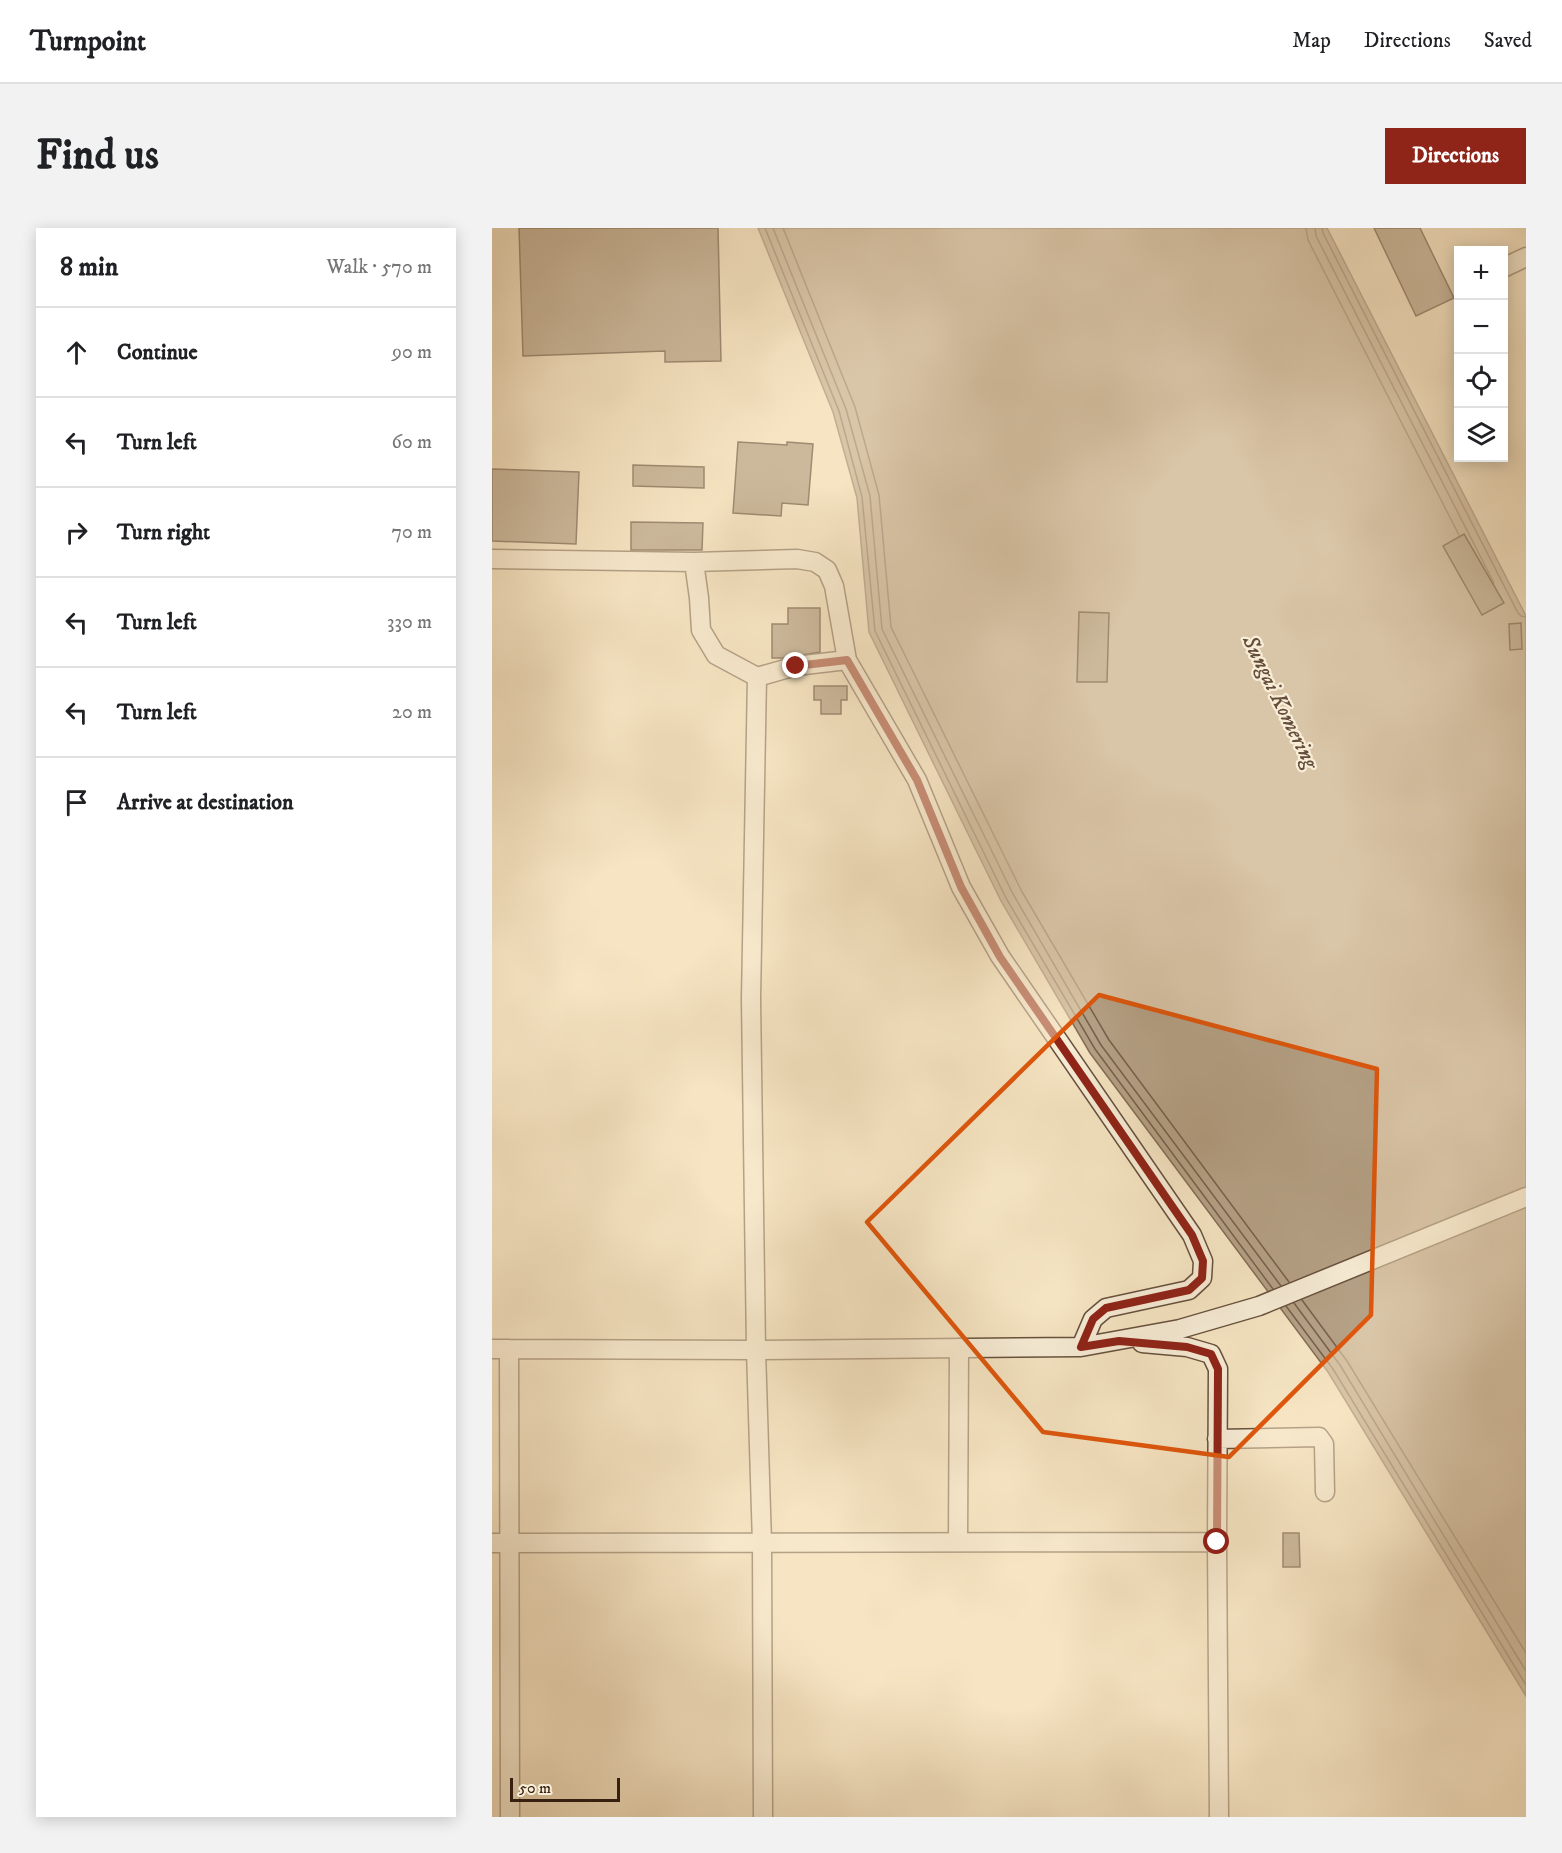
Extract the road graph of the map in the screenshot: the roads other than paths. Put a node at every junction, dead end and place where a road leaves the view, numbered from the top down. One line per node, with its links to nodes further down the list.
1 (1526, 257): 2 (lane)
2 (1508, 266)
3 (492, 559): 4 (lane)
4 (694, 562): 5 (lane); 6 (lane)
5 (847, 660): 6 (lane); 9 (lane)
6 (757, 677): 12 (lane)
7 (1526, 1197): 8 (lane)
8 (1119, 1341): 9 (lane); 13 (lane)
9 (1081, 1347): 10 (lane)
10 (959, 1348): 12 (lane); 15 (lane)
11 (500, 1349): 12 (lane); 17 (lane)
12 (756, 1350): 18 (lane)
13 (1217, 1439): 14 (lane); 16 (lane)
14 (1325, 1492)
15 (958, 1542): 16 (lane); 18 (lane)
16 (1217, 1542): 21 (lane)
17 (501, 1543): 18 (lane); 19 (lane)
18 (762, 1543): 20 (lane)
19 (510, 1817)
20 (763, 1817)
21 (1219, 1817)

